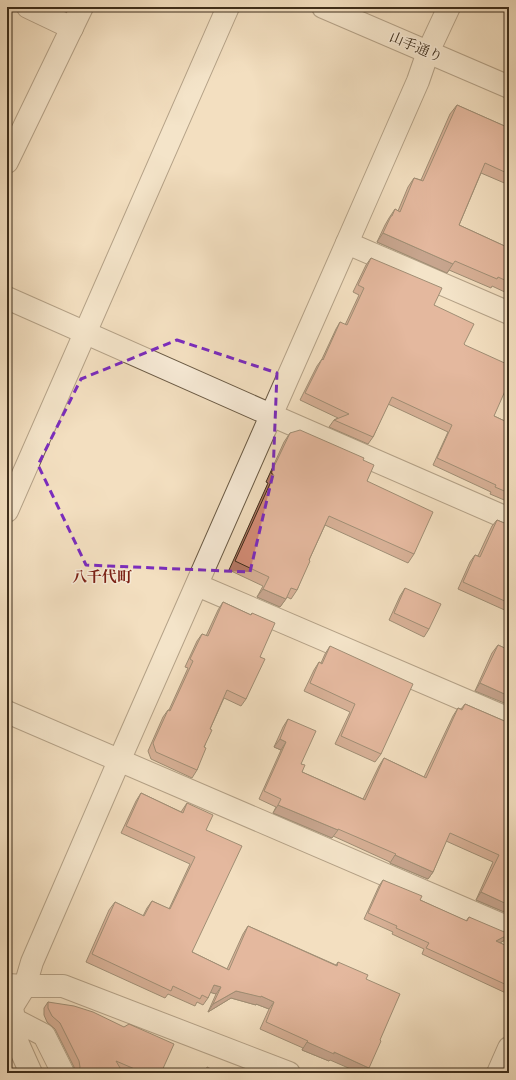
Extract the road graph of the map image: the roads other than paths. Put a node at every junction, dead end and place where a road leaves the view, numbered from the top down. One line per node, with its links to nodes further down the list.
1 (28, 7): 6 (street)
2 (82, 7): 6 (street)
3 (228, 7): 13 (street)
4 (323, 7): 7 (street, 山手通り)
5 (449, 7): 7 (street)
6 (72, 28): 9 (street)
7 (428, 52): 8 (street, 山手通り); 10 (street)
8 (509, 87)
9 (7, 162)
10 (347, 242): 12 (street); 14 (street)
11 (7, 298): 13 (street)
12 (509, 313)
13 (85, 332): 14 (street); 15 (street)
14 (271, 415): 16 (street); 17 (street)
15 (7, 511)
16 (509, 519)
17 (197, 585): 19 (street); 20 (street)
18 (7, 712): 20 (street)
19 (509, 720)
20 (119, 761): 21 (street); 22 (street)
21 (509, 928)
22 (16, 985): 23 (street); 27 (street)
23 (15, 1020): 25 (street); 26 (street)
24 (509, 1048): 28 (street)
25 (31, 1073)
26 (63, 1073)
27 (289, 1073)
28 (498, 1073)

